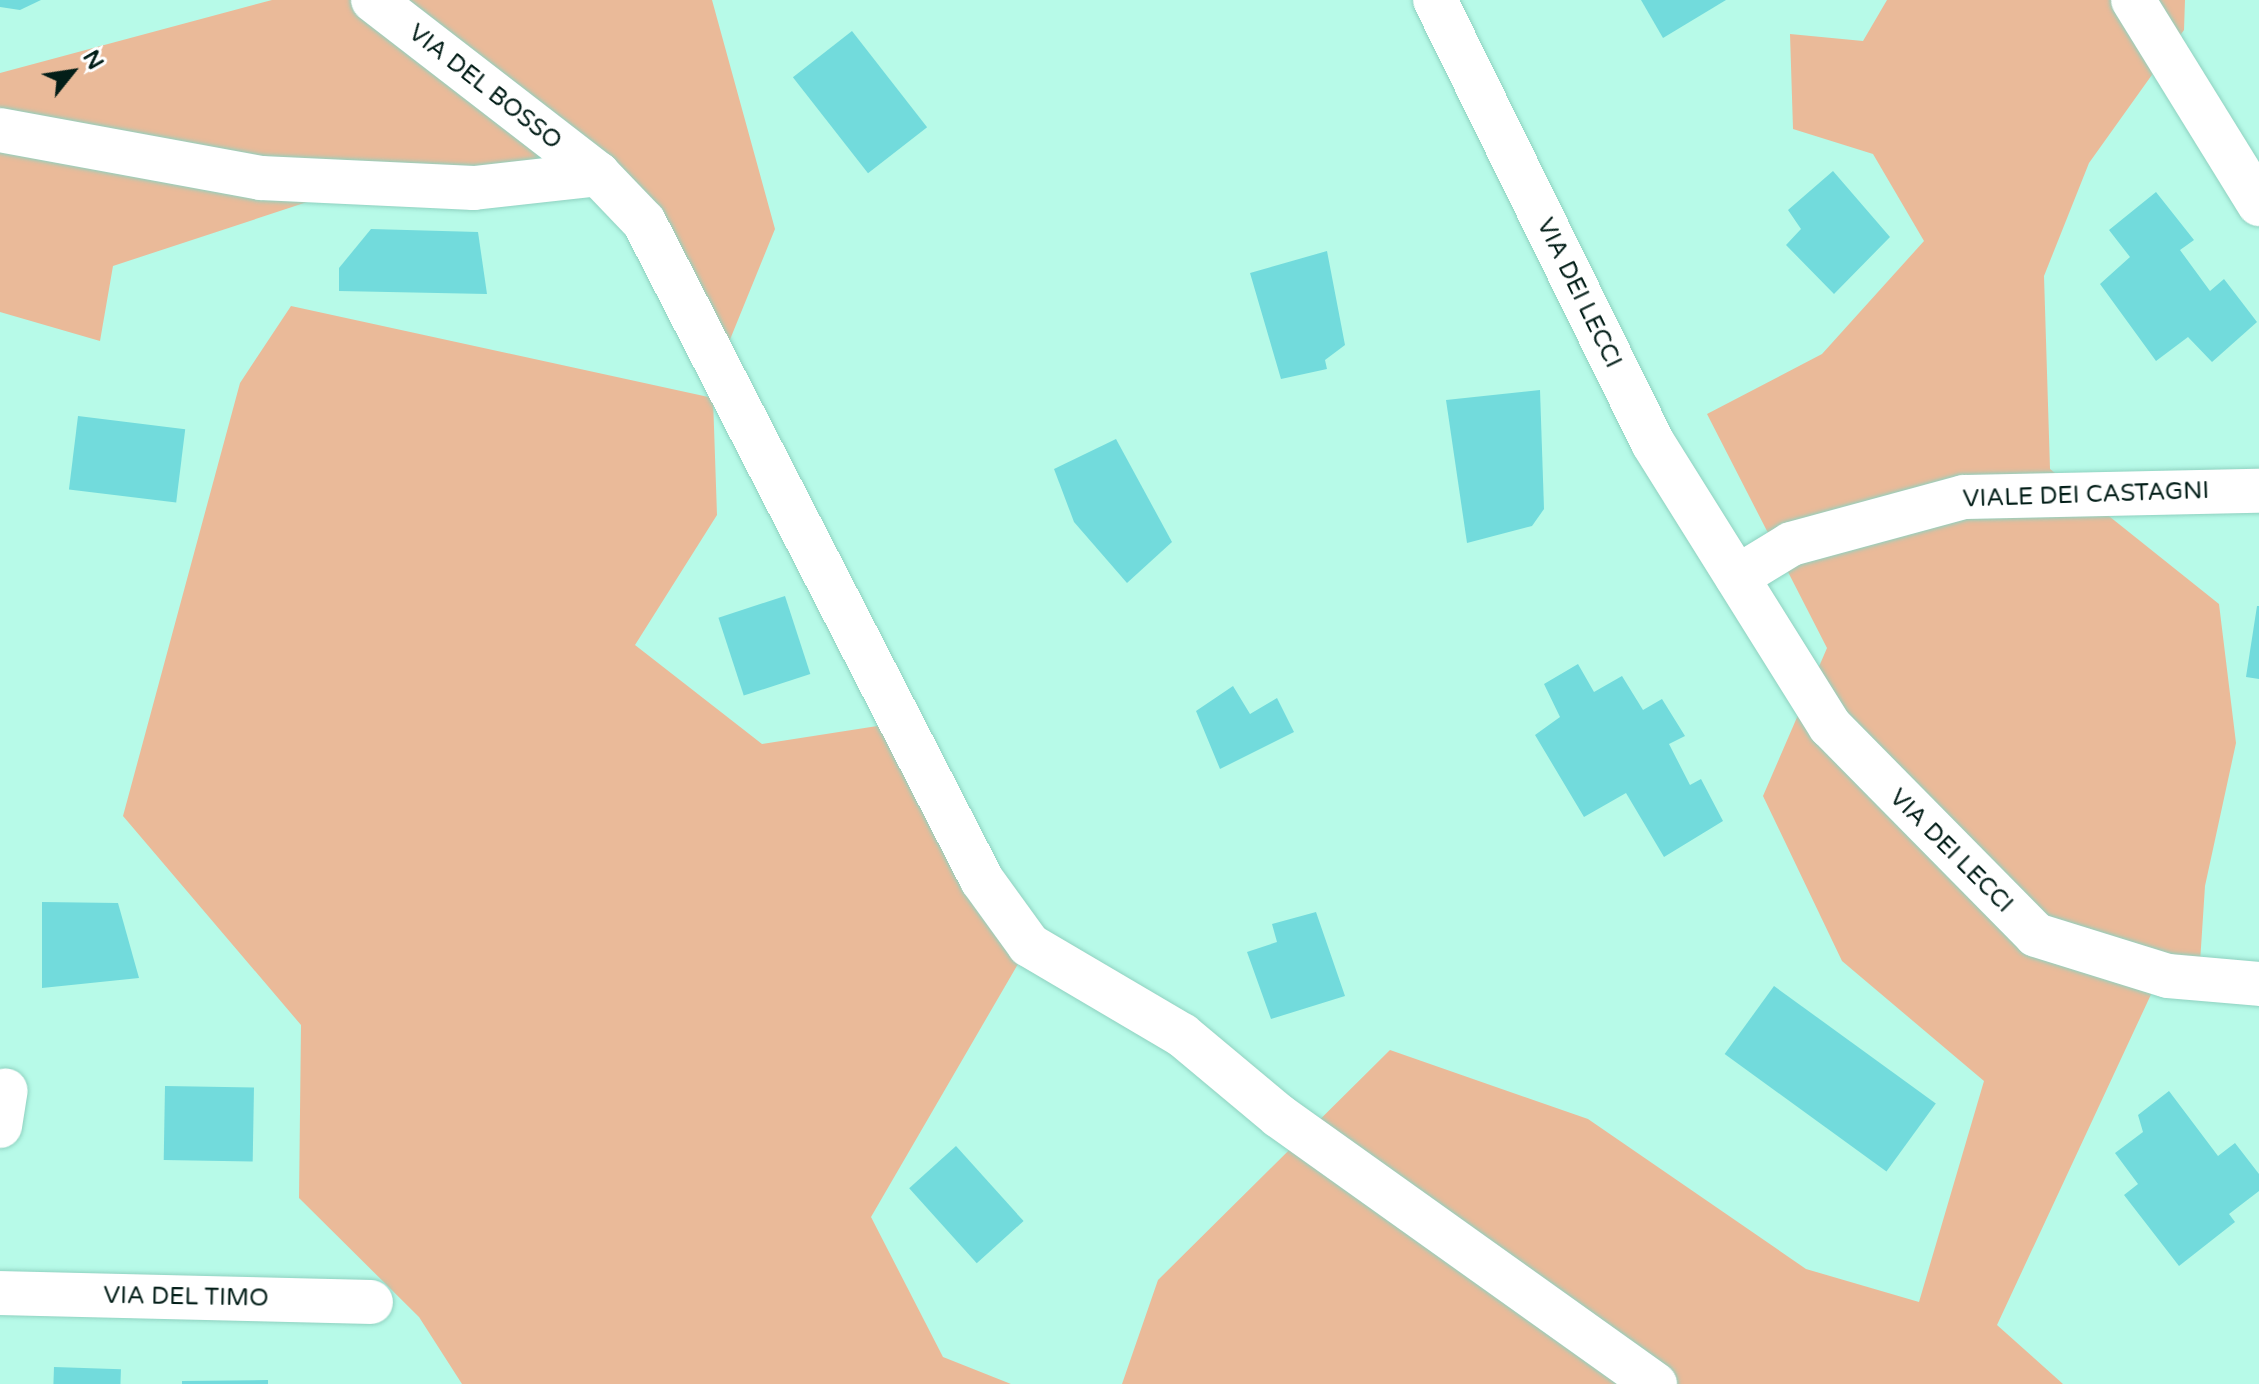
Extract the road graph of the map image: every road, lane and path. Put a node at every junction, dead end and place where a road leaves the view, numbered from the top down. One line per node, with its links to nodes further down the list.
1 (373, 0): 5 (street, VIA DEL BOSSO)
2 (1435, 0): 8 (street, VIA DEI LECCI)
3 (2133, 0): 6 (street)
4 (0, 130): 5 (street)
5 (598, 174): 12 (street, VIA DEL BOSSO)
6 (2259, 204)
7 (2259, 491): 8 (street, VIALE DEI CASTAGNI)
8 (1737, 577): 9 (street, VIA DEI LECCI)
9 (2259, 984)
10 (0, 1293): 11 (street, VIA DEL TIMO)
11 (371, 1302)
12 (1655, 1384)

